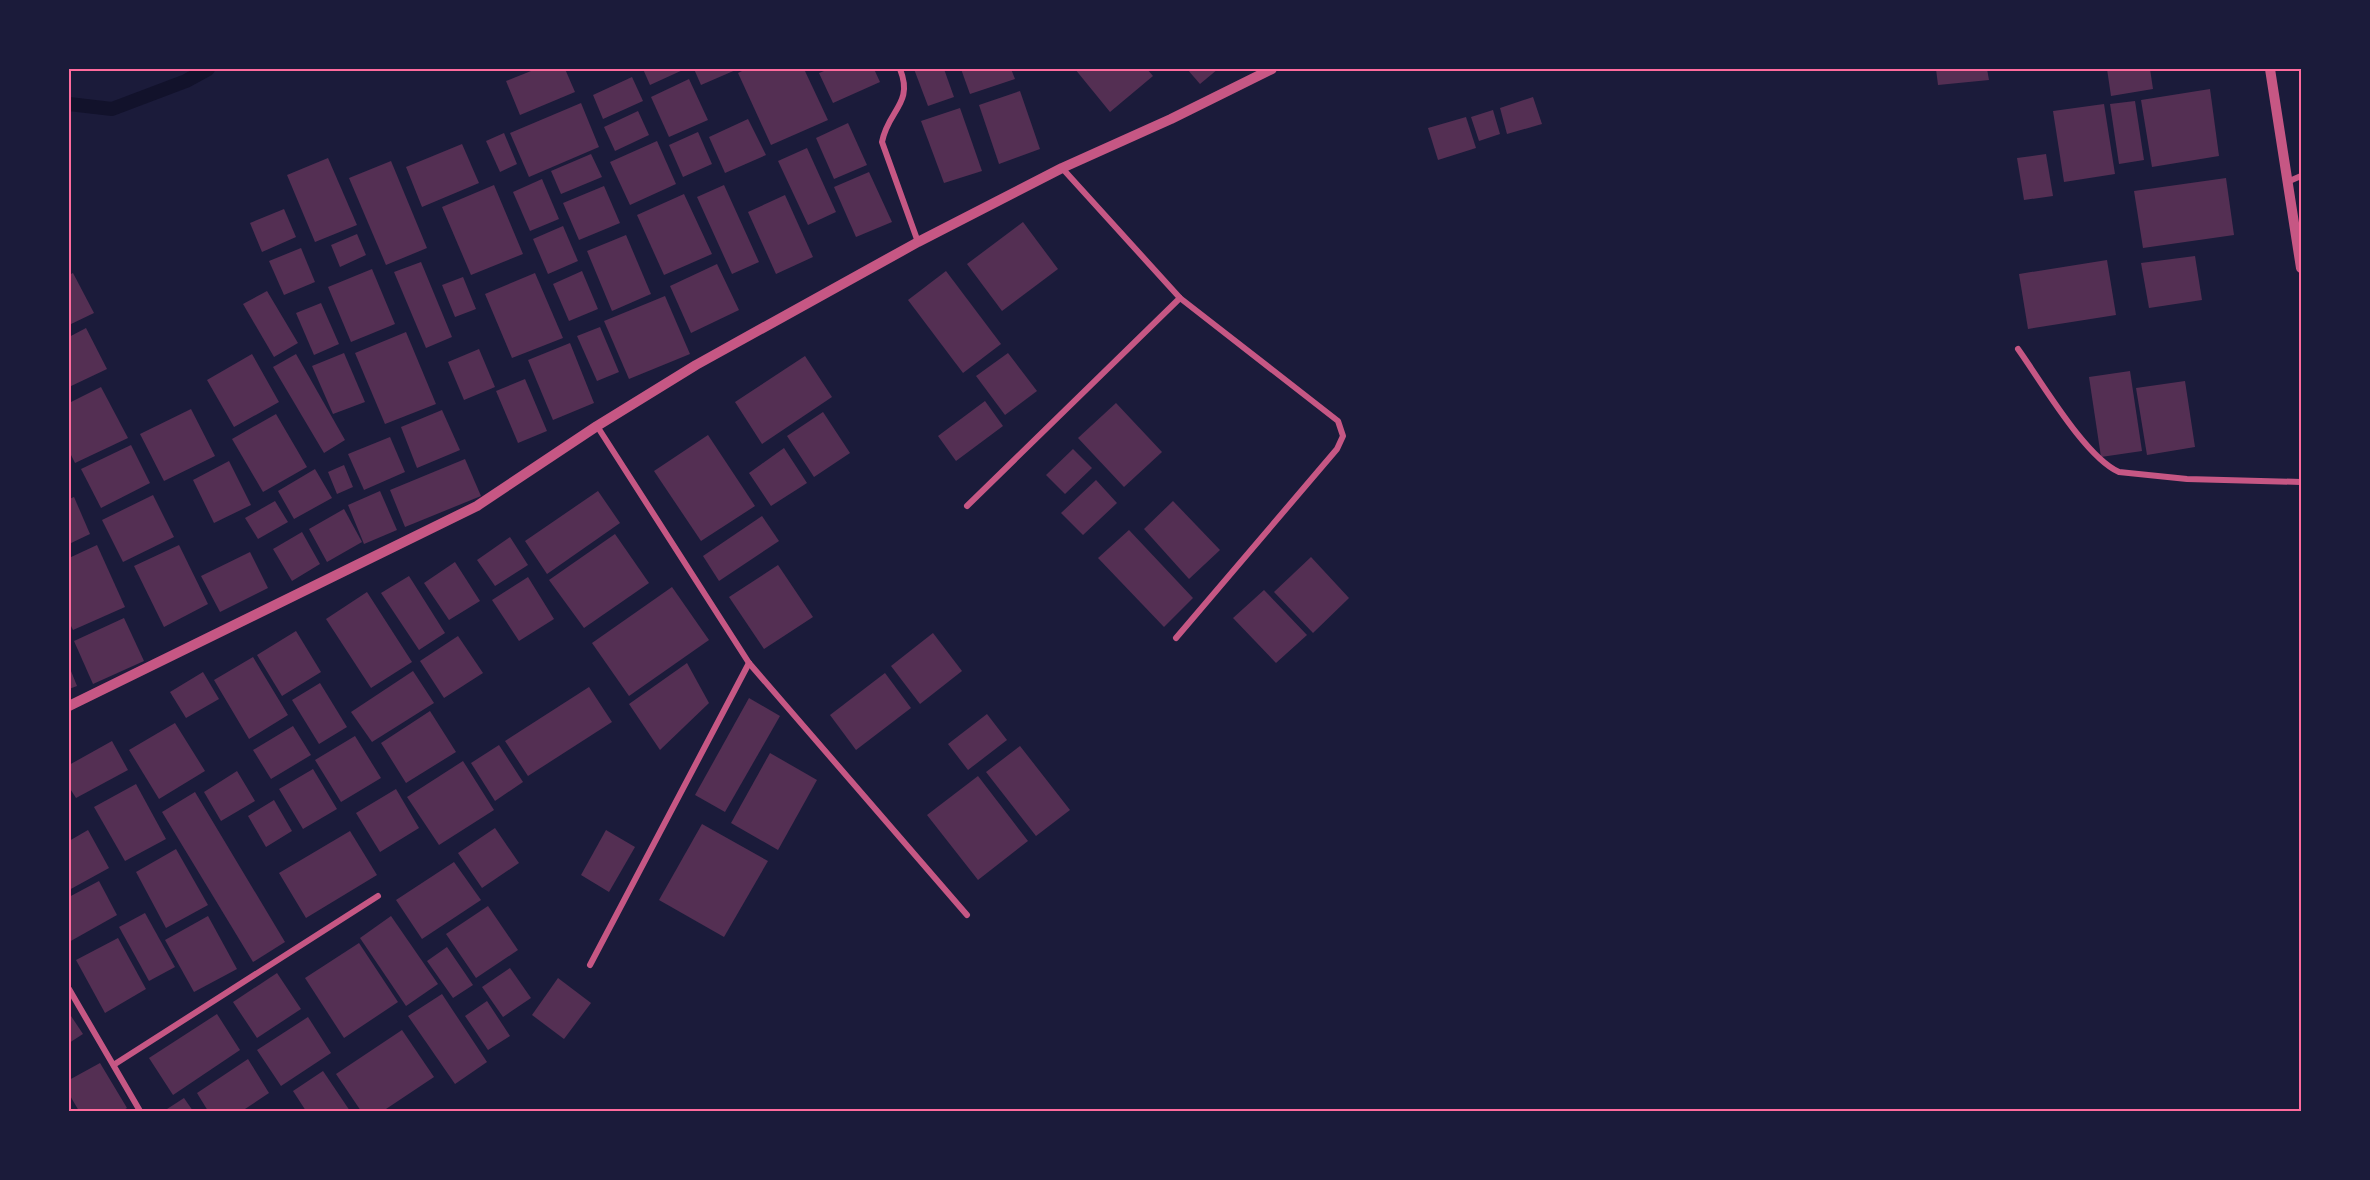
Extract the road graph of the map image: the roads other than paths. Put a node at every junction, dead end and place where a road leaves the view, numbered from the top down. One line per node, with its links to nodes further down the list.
1 (900, 69): 7 (street)
2 (1272, 69): 4 (street)
3 (2270, 69): 6 (street)
4 (1062, 168): 7 (street); 9 (street)
5 (2301, 176): 6 (street)
6 (2287, 182): 8 (street)
7 (918, 242): 11 (street)
8 (2301, 268)
9 (1180, 298): 13 (street); 14 (street)
10 (2018, 348): 12 (street)
11 (597, 426): 15 (street); 16 (street)
12 (2301, 482)
13 (968, 506)
14 (1176, 638)
15 (749, 663): 18 (street); 19 (street)
16 (69, 706)
17 (378, 896): 21 (street)
18 (967, 915)
19 (590, 965)
20 (69, 989): 21 (street)
21 (115, 1064): 22 (street)
22 (140, 1111)

